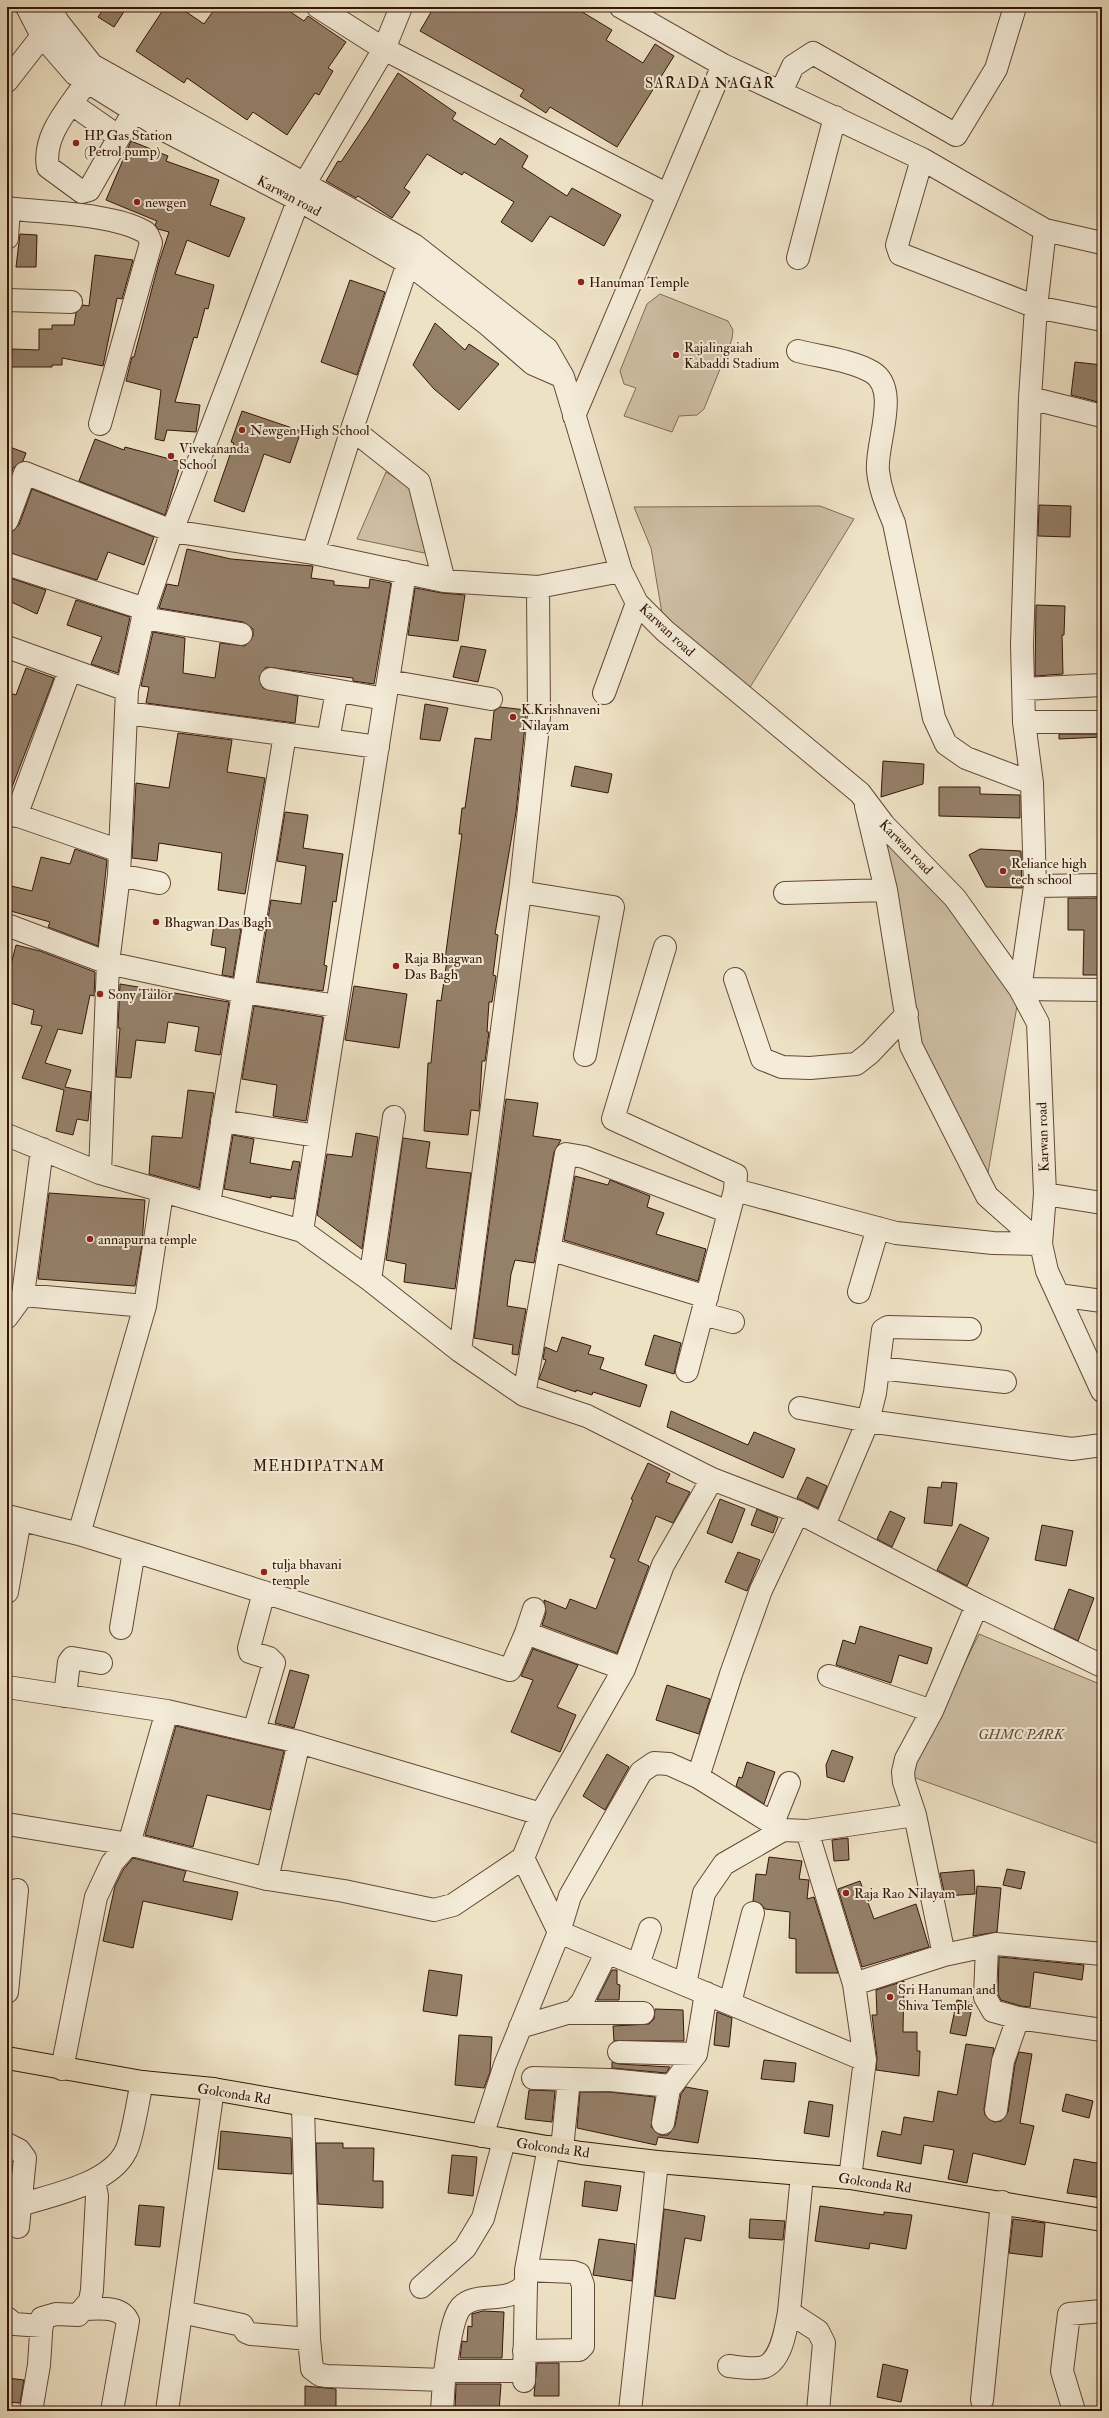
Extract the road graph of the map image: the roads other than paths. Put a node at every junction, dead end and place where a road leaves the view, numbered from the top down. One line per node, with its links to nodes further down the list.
1 (27, 7): 6 (street, Karwan road)
2 (318, 7): 7 (street)
3 (401, 7): 7 (street)
4 (622, 7): 8 (street)
5 (1015, 7): 11 (street)
6 (50, 22): 9 (street); 10 (street, Karwan road); 17 (street, Karwan road)
7 (384, 49): 17 (street); 18 (street)
8 (723, 65): 11 (street); 18 (street)
9 (7, 81)
10 (87, 81): 12 (street); 13 (street, Karwan road)
11 (781, 92): 14 (street)
12 (72, 104): 15 (street); 15 (street)
13 (134, 111): 15 (street); 17 (street, Karwan road)
14 (835, 118): 16 (street); 23 (street)
15 (120, 137)
16 (922, 159): 20 (street); 27 (street)
17 (302, 192): 24 (street, Karwan road); 30 (street, Karwan road); 37 (street)
18 (668, 195): 32 (street)
19 (8, 208): 21 (street); 34 (street)
20 (1045, 230): 22 (street); 27 (street)
21 (7, 238)
22 (1102, 243)
23 (798, 258)
24 (408, 263): 30 (street, Karwan road); 35 (street)
25 (7, 300): 26 (street)
26 (71, 302)
27 (1036, 307): 28 (street); 31 (street)
28 (1102, 320)
29 (798, 351): 63 (street)
30 (563, 377): 32 (street, Karwan road)
31 (1030, 398): 33 (street); 51 (street)
32 (574, 416): 40 (street, Karwan road)
33 (1102, 416)
34 (100, 424)
35 (352, 429): 38 (street); 42 (street)
36 (7, 521): 37 (street)
37 (172, 530): 38 (street); 45 (street)
38 (313, 553): 41 (street)
39 (7, 564): 45 (street)
40 (621, 571): 43 (street); 44 (street, Karwan road)
41 (405, 572): 42 (street); 53 (street)
42 (444, 581): 43 (street)
43 (538, 587): 72 (street)
44 (637, 603): 55 (street); 64 (street, Karwan road)
45 (144, 613): 46 (street); 52 (street)
46 (241, 634)
47 (7, 647): 48 (street)
48 (70, 670): 52 (street); 65 (street)
49 (271, 679): 54 (street)
50 (1102, 685): 51 (street)
51 (1024, 689): 58 (street)
52 (127, 690): 57 (street)
53 (386, 690): 54 (street); 56 (street); 62 (street)
54 (337, 691): 61 (street)
55 (604, 692)
56 (491, 699)
57 (127, 713): 60 (street); 66 (street)
58 (1024, 722): 59 (street); 63 (street)
59 (1102, 722)
60 (285, 734): 61 (street); 80 (street)
61 (328, 740): 62 (street)
62 (378, 747): 81 (street)
63 (1032, 783): 70 (street)
64 (865, 803): 71 (street); 78 (street, Karwan road)
65 (11, 814): 66 (street)
66 (120, 851): 67 (street)
67 (118, 875): 68 (street); 76 (street)
68 (159, 883)
69 (1102, 885): 70 (street)
70 (1035, 886): 78 (street)
71 (886, 890): 73 (street); 82 (street)
72 (520, 892): 83 (street); 110 (street)
73 (785, 893)
74 (7, 925): 76 (street)
75 (665, 947): 90 (street)
76 (108, 963): 80 (street); 89 (street)
77 (735, 979): 82 (street)
78 (1020, 990): 79 (street); 92 (street, Karwan road)
79 (1102, 990)
80 (243, 992): 81 (street); 85 (street)
81 (337, 1006): 87 (street)
82 (907, 1014): 98 (street)
83 (585, 1055)
84 (394, 1117): 100 (street)
85 (222, 1121): 87 (street); 94 (street)
86 (7, 1135): 88 (street)
87 (317, 1136): 97 (street)
88 (42, 1149): 89 (street); 102 (street)
89 (100, 1174): 91 (street)
90 (735, 1190): 95 (street); 96 (street)
91 (162, 1193): 94 (street); 106 (street)
92 (1045, 1194): 93 (street); 98 (street, Karwan road)
93 (1102, 1203)
94 (209, 1204): 97 (street)
95 (729, 1212): 99 (street); 105 (street)
96 (878, 1228): 98 (street); 101 (street)
97 (302, 1231): 100 (street)
98 (1041, 1244): 103 (street, Karwan road)
99 (549, 1249): 105 (street); 116 (street)
100 (370, 1280): 110 (street)
101 (859, 1292)
102 (23, 1295): 106 (street); 107 (street)
103 (1058, 1295): 104 (street); 111 (street, Karwan road)
104 (1102, 1301)
105 (705, 1305): 108 (street); 113 (street)
106 (145, 1306): 124 (street)
107 (7, 1317)
108 (733, 1322)
109 (970, 1329): 112 (street)
110 (460, 1351): 116 (street)
111 (1094, 1359): 115 (street, Karwan road)
112 (879, 1368): 114 (street); 118 (street)
113 (687, 1371)
114 (1005, 1382)
115 (1102, 1391)
116 (524, 1395): 120 (street)
117 (800, 1408): 118 (street)
118 (868, 1421): 119 (street); 123 (street)
119 (1102, 1445)
120 (712, 1479): 121 (street); 134 (street)
121 (798, 1512): 123 (street); 142 (street)
122 (14, 1518): 124 (street); 126 (street)
123 (824, 1525): 128 (street)
124 (79, 1534): 125 (street)
125 (134, 1551): 127 (street); 130 (street)
126 (7, 1592)
127 (264, 1592): 131 (street); 140 (street)
128 (977, 1605): 133 (street); 139 (street)
129 (534, 1608): 131 (street)
130 (121, 1628)
131 (526, 1633): 134 (street)
132 (101, 1663): 137 (street)
133 (1102, 1666)
134 (624, 1669): 144 (street)
135 (829, 1676): 139 (street)
136 (7, 1687): 137 (street)
137 (65, 1696): 138 (street)
138 (167, 1711): 140 (street); 149 (street)
139 (932, 1711): 145 (street)
140 (254, 1731): 141 (street)
141 (299, 1742): 144 (street); 151 (street)
142 (698, 1777): 147 (street); 155 (street)
143 (789, 1783): 147 (street)
144 (541, 1814): 150 (street)
145 (915, 1815): 148 (street); 159 (street)
146 (7, 1824): 149 (street)
147 (778, 1826): 148 (street); 161 (street)
148 (807, 1831): 162 (street)
149 (129, 1844): 151 (street); 175 (street)
150 (523, 1858): 151 (street); 155 (street)
151 (267, 1879)
152 (17, 1890): 163 (street)
153 (753, 1913): 165 (street)
154 (650, 1929): 160 (street)
155 (559, 1932): 157 (street); 169 (street)
156 (987, 1946): 158 (street); 159 (street); 168 (street)
157 (607, 1952): 160 (street); 167 (street)
158 (1102, 1954)
159 (944, 1955): 162 (street)
160 (638, 1965): 161 (street)
161 (685, 1984): 164 (street)
162 (854, 1984): 174 (street)
163 (7, 1992)
164 (706, 1993): 165 (street); 172 (street)
165 (730, 2003): 174 (street)
166 (643, 2013): 167 (street)
167 (567, 2014): 169 (street)
168 (1018, 2018): 170 (street); 182 (street)
169 (520, 2027): 184 (street)
170 (1102, 2030)
171 (619, 2052): 172 (street)
172 (696, 2054): 179 (street)
173 (7, 2058): 175 (main road, Golconda Rd)
174 (865, 2060): 190 (street)
175 (62, 2069): 178 (main road, Golconda Rd)
176 (533, 2078): 177 (street)
177 (570, 2079): 179 (street); 187 (street)
178 (142, 2082): 180 (main road, Golconda Rd); 191 (street)
179 (670, 2086): 183 (street)
180 (213, 2090): 181 (main road, Golconda Rd); 200 (street)
181 (303, 2105): 184 (main road, Golconda Rd); 204 (street)
182 (996, 2110)
183 (663, 2123)
184 (482, 2136): 185 (main road, Golconda Rd)
185 (504, 2141): 187 (main road, Golconda Rd); 197 (street)
186 (7, 2144): 193 (street)
187 (555, 2148): 188 (main road, Golconda Rd); 196 (street)
188 (657, 2162): 189 (main road, Golconda Rd); 213 (street)
189 (802, 2175): 190 (main road, Golconda Rd); 201 (street)
190 (850, 2178): 192 (main road, Golconda Rd)
191 (94, 2181): 193 (street); 198 (street)
192 (1002, 2202): 194 (main road, Golconda Rd); 208 (street)
193 (20, 2205): 195 (street)
194 (1102, 2220)
195 (18, 2227)
196 (526, 2277): 206 (street); 206 (street); 207 (street)
197 (421, 2287)
198 (83, 2309): 203 (street); 210 (street)
199 (1102, 2311): 215 (street)
200 (181, 2312): 204 (street); 211 (street)
201 (789, 2312): 205 (street); 214 (street)
202 (7, 2318): 203 (street)
203 (42, 2326): 209 (street)
204 (309, 2340): 207 (street)
205 (729, 2366)
206 (524, 2368): 207 (street)
207 (444, 2375): 212 (street)
208 (982, 2400)
209 (31, 2411)
210 (112, 2411)
211 (167, 2411)
212 (442, 2411)
213 (630, 2411)
214 (818, 2411)
215 (1074, 2411)

